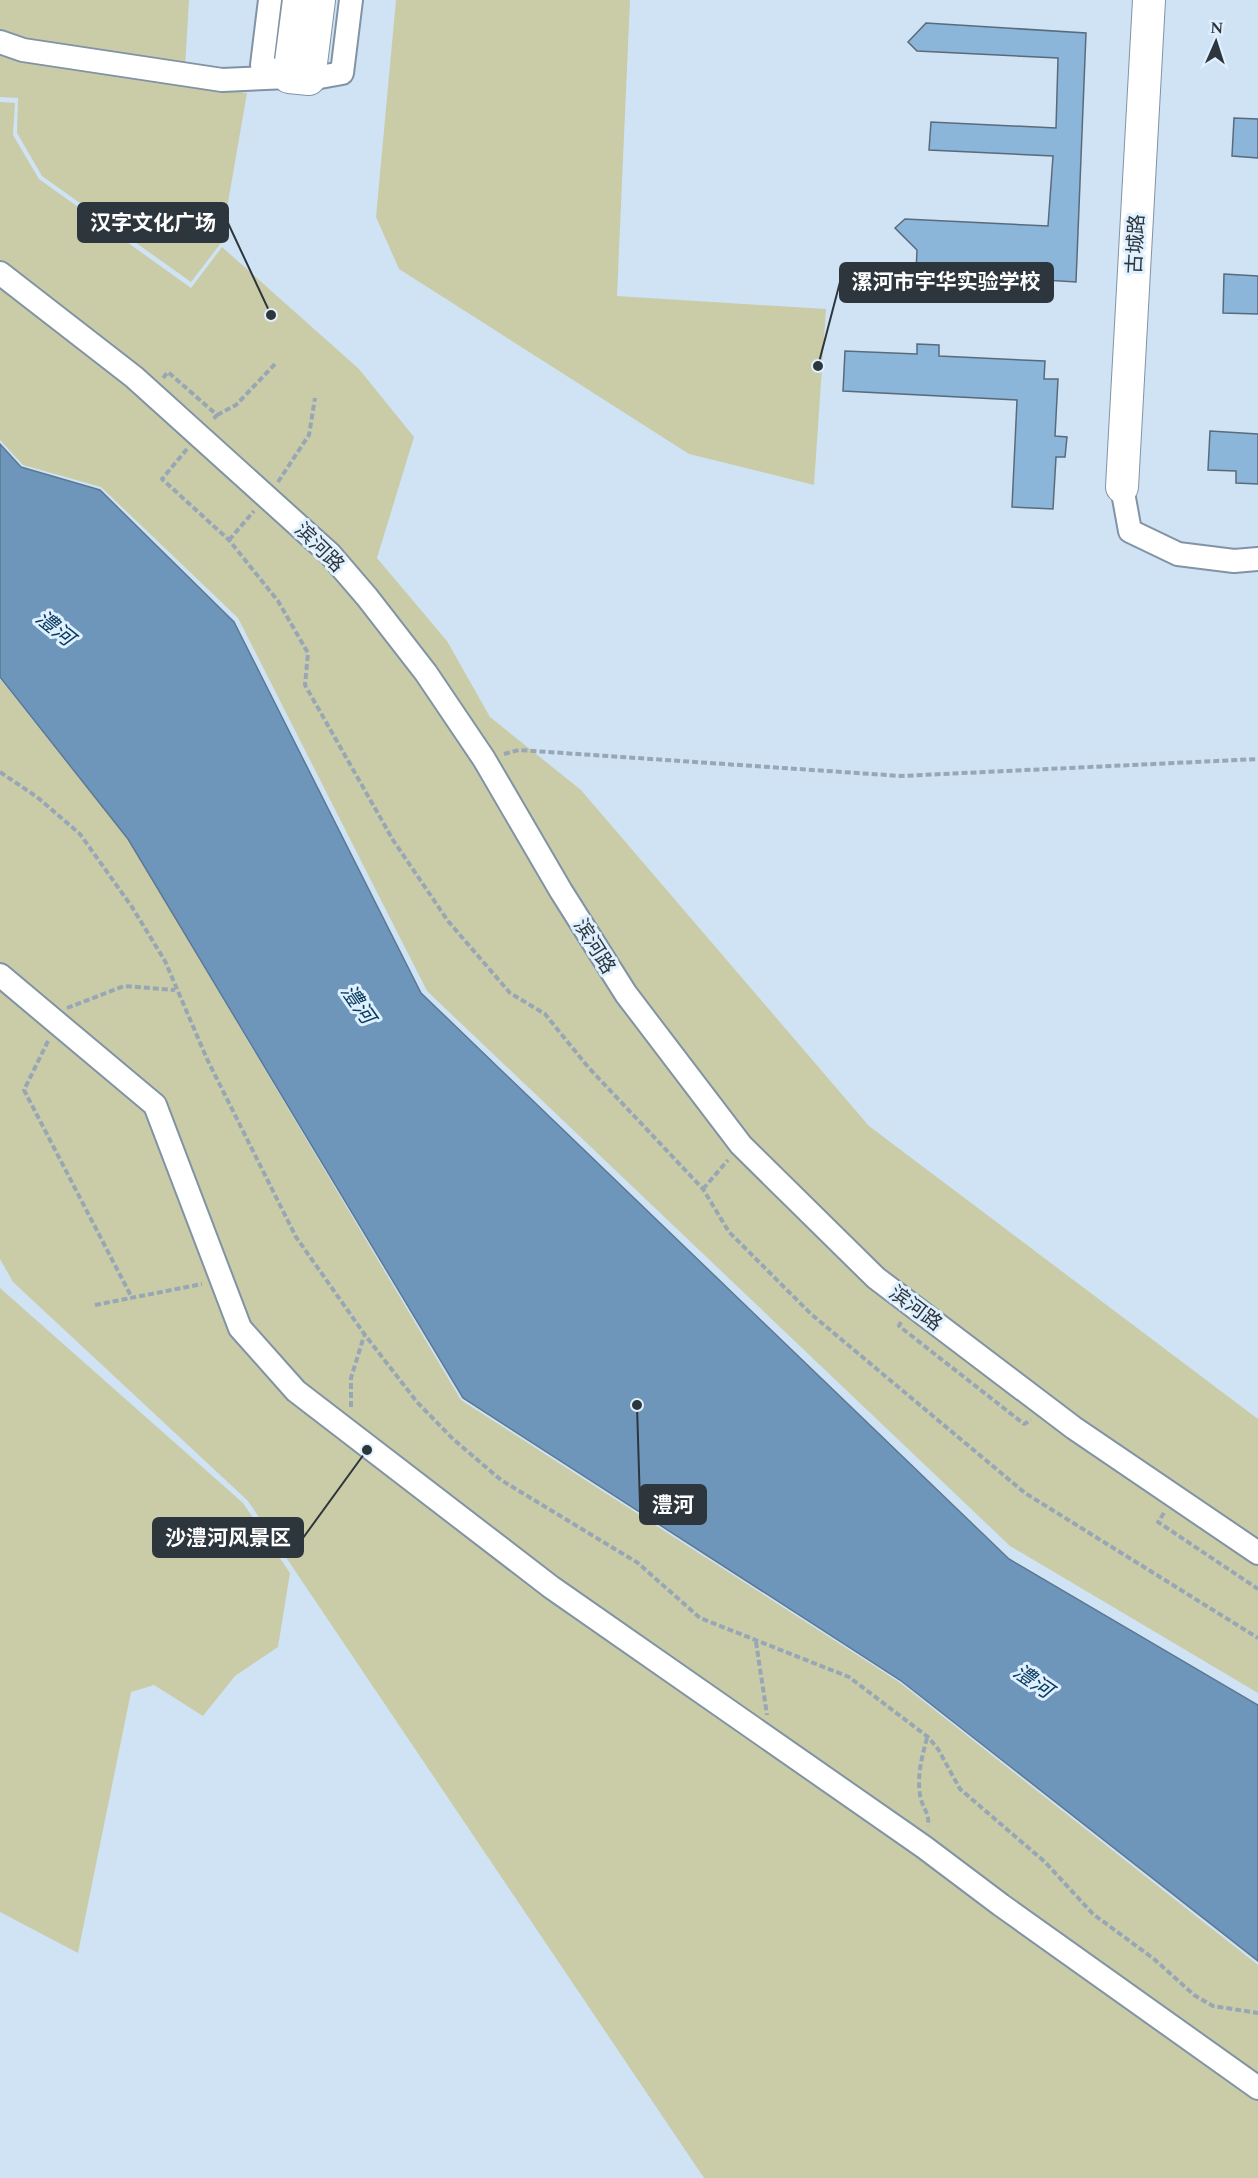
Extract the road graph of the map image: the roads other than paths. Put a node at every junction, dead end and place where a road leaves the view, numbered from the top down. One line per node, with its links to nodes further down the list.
1 (270, 0): 7 (street)
2 (299, 0): 7 (street)
3 (319, 0): 7 (street)
4 (351, 0): 7 (street)
5 (1149, 0): 9 (street, 古城路)
6 (0, 42): 7 (street)
7 (299, 78)
8 (0, 273): 12 (street, 滨河路)
9 (1122, 488): 10 (street)
10 (1258, 560)
11 (0, 975): 13 (street)
12 (1258, 1553)
13 (1258, 2088)

